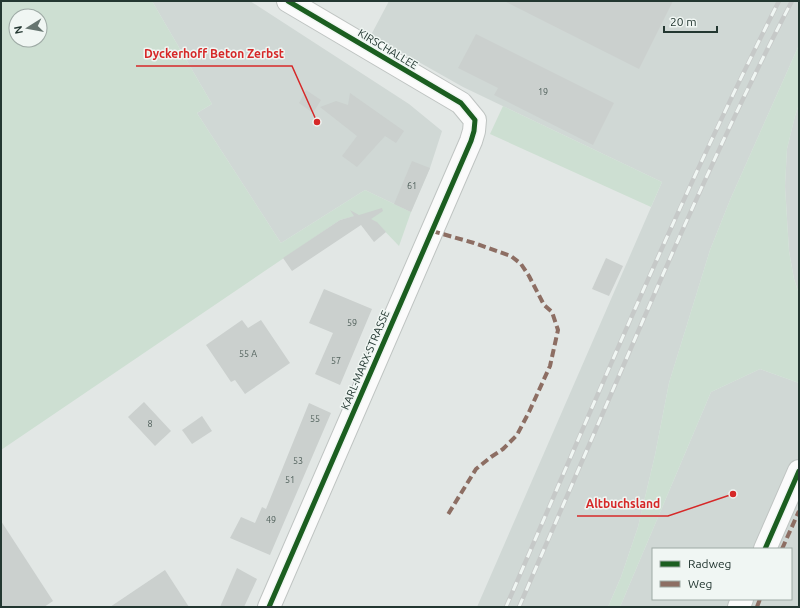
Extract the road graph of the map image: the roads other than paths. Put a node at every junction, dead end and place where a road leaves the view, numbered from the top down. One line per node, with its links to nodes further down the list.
1 (288, 1): 2 (street, KIRSCHALLEE)
2 (475, 120): 5 (street, KARL-MARX-STRASSE)
3 (799, 471): 4 (street)
4 (764, 548)
5 (269, 607)

